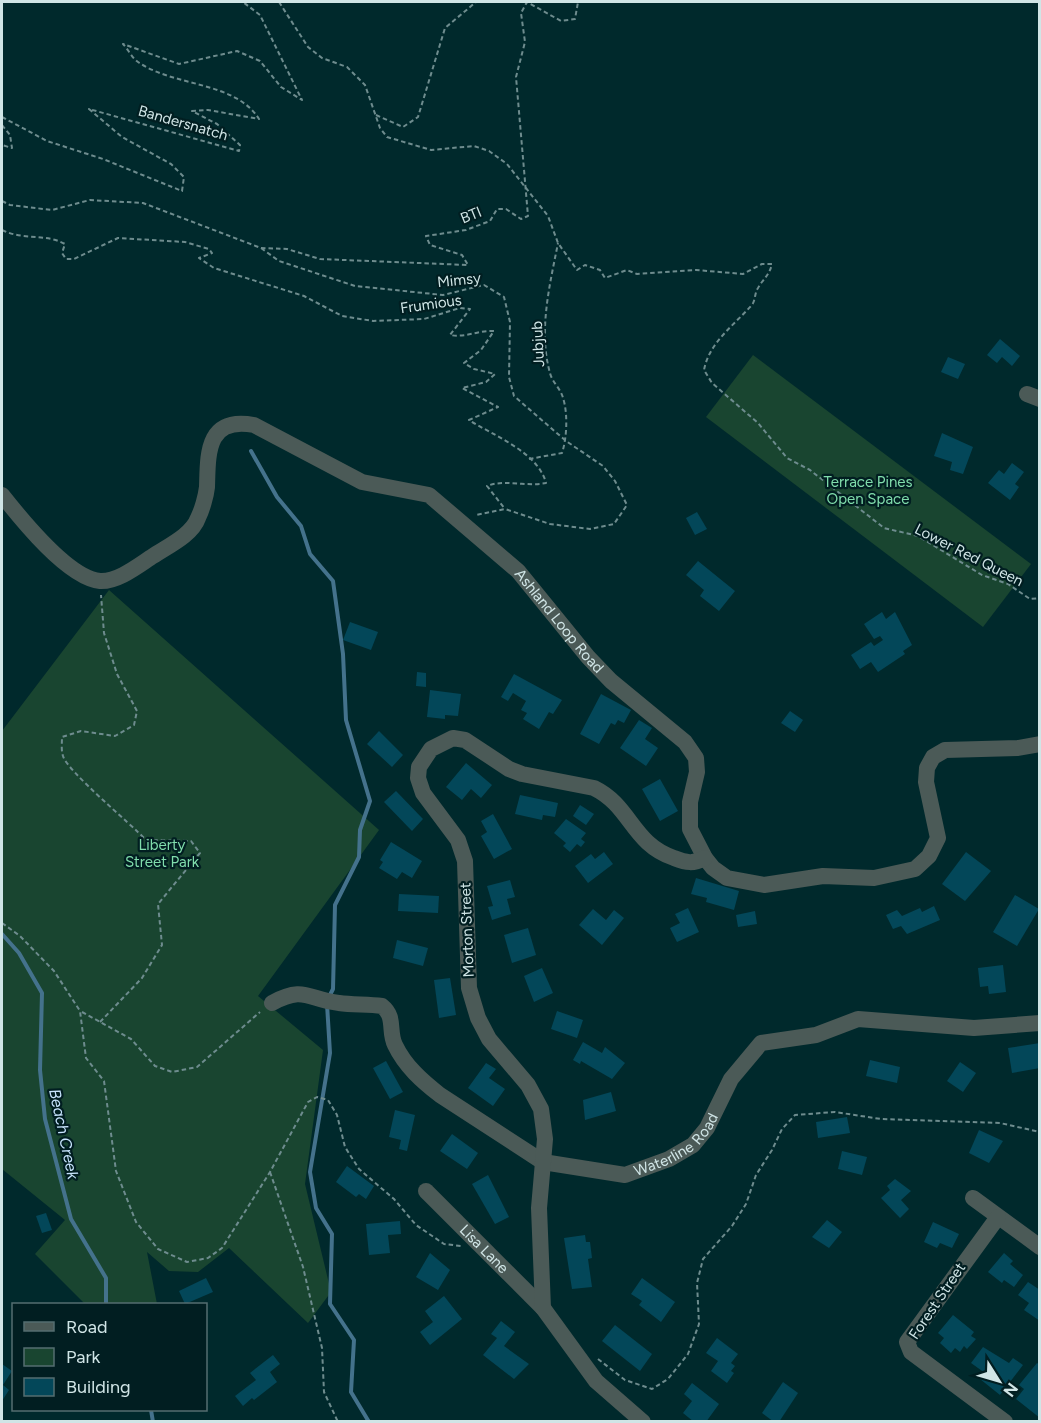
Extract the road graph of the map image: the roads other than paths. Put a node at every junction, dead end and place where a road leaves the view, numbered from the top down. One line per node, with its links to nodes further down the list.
1 (2, 495): 3 (street, Ashland Loop Road)
2 (1040, 744): 3 (street, Ashland Loop Road)
3 (705, 858): 6 (street, Morton Street)
4 (272, 1003): 6 (street, Waterline Road)
5 (1040, 1023): 6 (street, Waterline Road)
6 (543, 1162): 11 (street, Morton Street)
7 (426, 1191): 11 (street, Lisa Lane)
8 (973, 1198): 9 (street)
9 (998, 1217): 10 (street); 13 (street, Forest Street)
10 (1040, 1247)
11 (543, 1308): 12 (street)
12 (643, 1422)
13 (1005, 1422)

